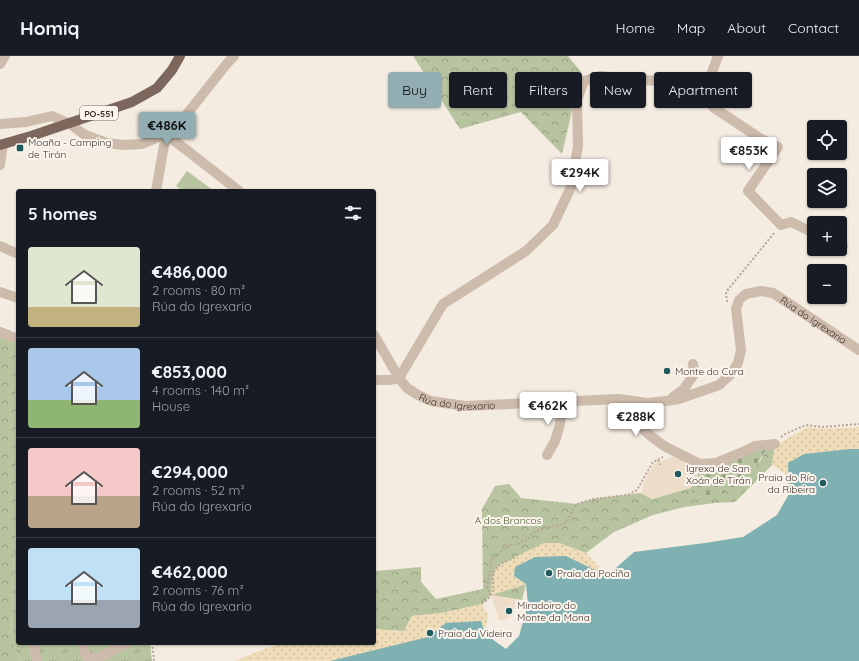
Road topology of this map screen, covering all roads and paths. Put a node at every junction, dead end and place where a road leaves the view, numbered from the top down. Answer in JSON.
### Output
{"nodes":[{"id":1,"x":5,"y":56,"type":"edge"},
{"id":2,"x":180,"y":56,"type":"edge"},
{"id":3,"x":234,"y":56,"type":"edge"},
{"id":4,"x":718,"y":56,"type":"edge"},
{"id":5,"x":0,"y":64,"type":"edge"},
{"id":6,"x":712,"y":72,"type":"edge"},
{"id":7,"x":654,"y":81,"type":"edge"},
{"id":8,"x":716,"y":108,"type":"edge"},
{"id":9,"x":0,"y":124,"type":"edge"},
{"id":10,"x":70,"y":124,"type":"junction"},
{"id":11,"x":166,"y":134,"type":"junction"},
{"id":12,"x":2,"y":145,"type":"edge"},
{"id":13,"x":0,"y":165,"type":"edge"},
{"id":14,"x":156,"y":189,"type":"edge"},
{"id":15,"x":236,"y":189,"type":"edge"},
{"id":16,"x":781,"y":225,"type":"junction"},
{"id":17,"x":807,"y":230,"type":"edge"},
{"id":18,"x":0,"y":246,"type":"edge"},
{"id":19,"x":16,"y":253,"type":"edge"},
{"id":20,"x":0,"y":292,"type":"edge"},
{"id":21,"x":16,"y":297,"type":"edge"},
{"id":22,"x":737,"y":305,"type":"junction"},
{"id":23,"x":0,"y":332,"type":"edge"},
{"id":24,"x":16,"y":338,"type":"edge"},
{"id":25,"x":376,"y":338,"type":"edge"},
{"id":26,"x":859,"y":350,"type":"edge"},
{"id":27,"x":693,"y":364,"type":"dead end"},
{"id":28,"x":399,"y":378,"type":"junction"},
{"id":29,"x":376,"y":380,"type":"edge"},
{"id":30,"x":613,"y":400,"type":"junction"},
{"id":31,"x":666,"y":401,"type":"junction"},
{"id":32,"x":564,"y":402,"type":"junction"},
{"id":33,"x":859,"y":424,"type":"edge"},
{"id":34,"x":775,"y":444,"type":"joint"},
{"id":35,"x":676,"y":452,"type":"junction"},
{"id":36,"x":547,"y":456,"type":"dead end"},
{"id":37,"x":658,"y":460,"type":"junction"},
{"id":38,"x":660,"y":465,"type":"dead end"},
{"id":39,"x":516,"y":557,"type":"dead end"},
{"id":40,"x":491,"y":595,"type":"junction"},
{"id":41,"x":482,"y":604,"type":"dead end"},
{"id":42,"x":33,"y":645,"type":"edge"},
{"id":43,"x":82,"y":645,"type":"edge"},
{"id":44,"x":123,"y":645,"type":"edge"},
{"id":45,"x":152,"y":645,"type":"edge"},
{"id":46,"x":37,"y":661,"type":"edge"},
{"id":47,"x":154,"y":661,"type":"edge"}],
"edges":[{"from":1,"to":5,"type":"street"},
{"from":2,"to":10,"type":"main road","number":"PO-551"},
{"from":3,"to":11,"type":"street"},
{"from":4,"to":6,"type":"street"},
{"from":7,"to":28,"type":"street"},
{"from":8,"to":16,"type":"street"},
{"from":9,"to":10,"type":"street"},
{"from":10,"to":11,"type":"street"},
{"from":10,"to":12,"type":"main road","number":"PO-551"},
{"from":11,"to":14,"type":"street"},
{"from":11,"to":15,"type":"street"},
{"from":12,"to":13,"type":"street"},
{"from":16,"to":17,"type":"street"},
{"from":16,"to":22,"type":"path"},
{"from":18,"to":19,"type":"street"},
{"from":20,"to":21,"type":"street"},
{"from":22,"to":26,"type":"street","name":"Rúa do Igrexario"},
{"from":22,"to":31,"type":"street","name":"Rúa do Igrexario"},
{"from":23,"to":24,"type":"street"},
{"from":25,"to":28,"type":"street","name":"Rúa do Igrexario"},
{"from":27,"to":31,"type":"street"},
{"from":28,"to":29,"type":"street"},
{"from":28,"to":32,"type":"street","name":"Rúa do Igrexario"},
{"from":30,"to":31,"type":"street","name":"Rúa do Igrexario"},
{"from":30,"to":32,"type":"street","name":"Rúa do Igrexario"},
{"from":30,"to":35,"type":"street"},
{"from":32,"to":36,"type":"street"},
{"from":33,"to":34,"type":"path"},
{"from":34,"to":35,"type":"street"},
{"from":35,"to":37,"type":"path"},
{"from":37,"to":38,"type":"path"},
{"from":37,"to":40,"type":"path"},
{"from":39,"to":40,"type":"path"},
{"from":40,"to":41,"type":"path"},
{"from":42,"to":46,"type":"street"},
{"from":43,"to":44,"type":"street"},
{"from":45,"to":47,"type":"path"}]}
